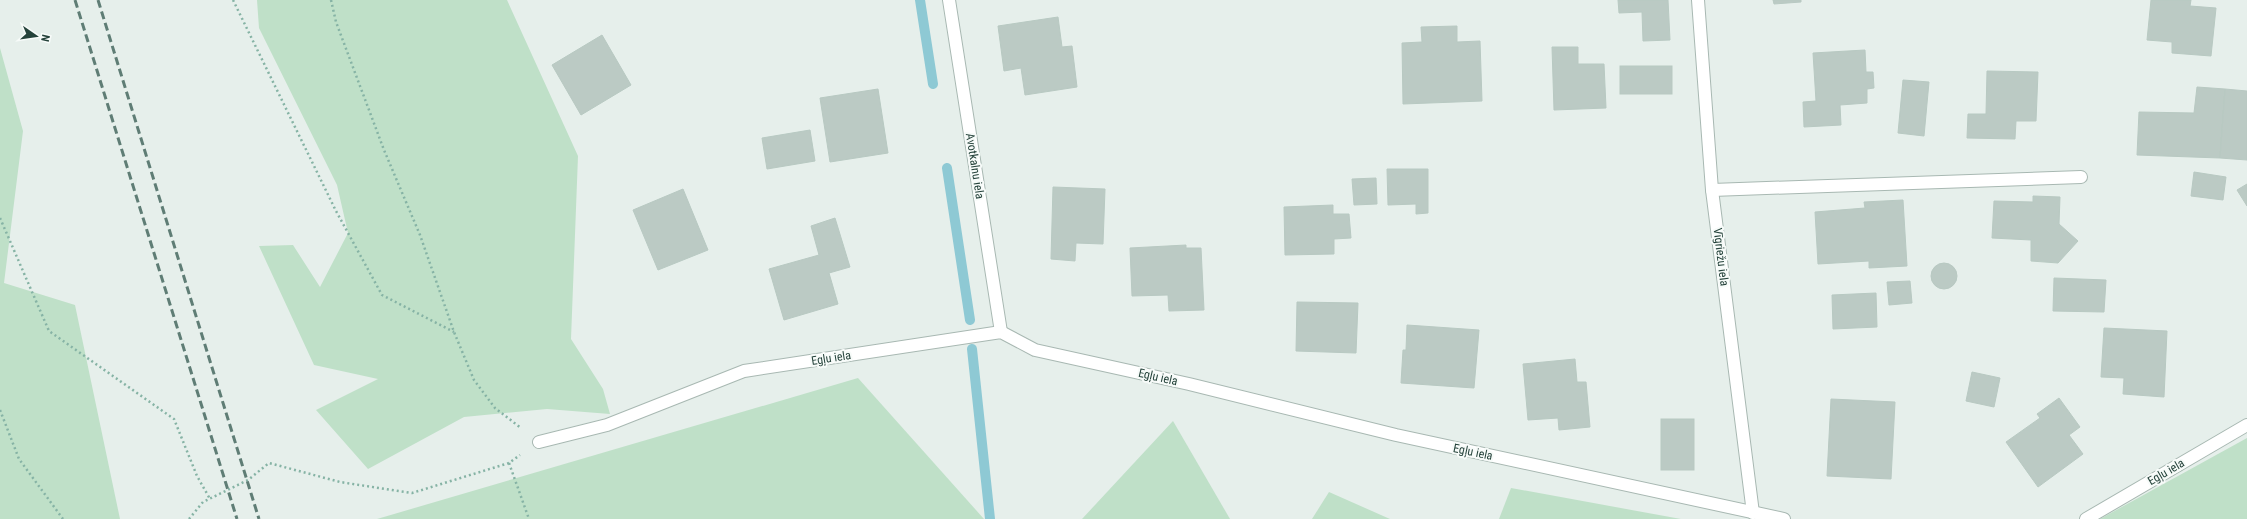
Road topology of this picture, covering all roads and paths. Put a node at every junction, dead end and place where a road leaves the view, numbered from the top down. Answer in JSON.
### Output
{"nodes":[{"id":1,"x":233,"y":0,"type":"edge"},
{"id":2,"x":331,"y":0,"type":"edge"},
{"id":3,"x":949,"y":0,"type":"edge"},
{"id":4,"x":1698,"y":0,"type":"edge"},
{"id":5,"x":2081,"y":177,"type":"dead end"},
{"id":6,"x":1712,"y":190,"type":"junction"},
{"id":7,"x":0,"y":218,"type":"edge"},
{"id":8,"x":454,"y":332,"type":"junction"},
{"id":9,"x":1001,"y":332,"type":"junction"},
{"id":10,"x":0,"y":410,"type":"edge"},
{"id":11,"x":2247,"y":425,"type":"edge"},
{"id":12,"x":539,"y":442,"type":"junction"},
{"id":13,"x":509,"y":463,"type":"junction"},
{"id":14,"x":210,"y":499,"type":"junction"},
{"id":15,"x":1753,"y":513,"type":"junction"},
{"id":16,"x":63,"y":519,"type":"edge"},
{"id":17,"x":189,"y":519,"type":"edge"},
{"id":18,"x":529,"y":519,"type":"edge"},
{"id":19,"x":1784,"y":519,"type":"edge"},
{"id":20,"x":2086,"y":519,"type":"edge"}],
"edges":[{"from":1,"to":8,"type":"path"},
{"from":2,"to":8,"type":"path"},
{"from":3,"to":9,"type":"street","name":"Avotkalnu iela"},
{"from":4,"to":6,"type":"street","name":"Vīgriežu iela"},
{"from":5,"to":6,"type":"street"},
{"from":6,"to":15,"type":"street","name":"Vīgriežu iela"},
{"from":7,"to":14,"type":"path"},
{"from":8,"to":12,"type":"path"},
{"from":9,"to":12,"type":"street","name":"Egļu iela"},
{"from":9,"to":15,"type":"street","name":"Egļu iela"},
{"from":10,"to":16,"type":"path"},
{"from":11,"to":20,"type":"street","name":"Egļu iela"},
{"from":12,"to":13,"type":"path"},
{"from":13,"to":14,"type":"path"},
{"from":13,"to":18,"type":"path"},
{"from":14,"to":17,"type":"path"},
{"from":15,"to":19,"type":"street","name":"Egļu iela"}]}
